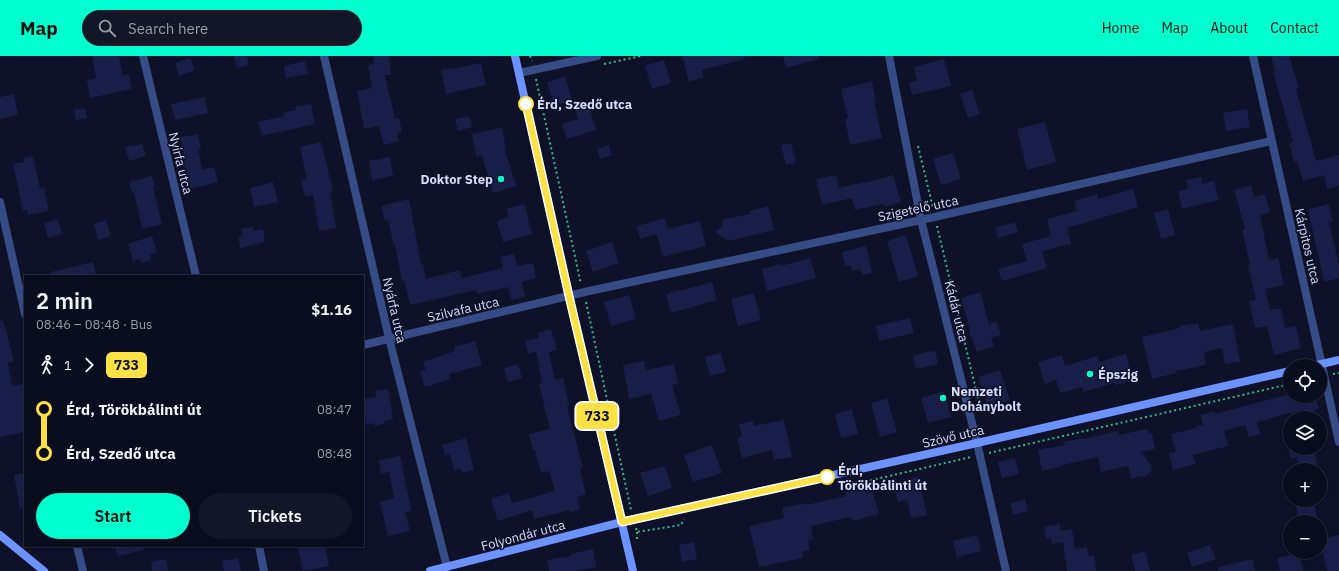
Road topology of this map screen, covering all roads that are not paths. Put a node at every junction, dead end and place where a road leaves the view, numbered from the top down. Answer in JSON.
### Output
{"nodes":[{"id":1,"x":143,"y":56,"type":"edge"},
{"id":2,"x":324,"y":56,"type":"edge"},
{"id":3,"x":515,"y":56,"type":"edge"},
{"id":4,"x":597,"y":56,"type":"edge"},
{"id":5,"x":889,"y":56,"type":"edge"},
{"id":6,"x":1252,"y":56,"type":"edge"},
{"id":7,"x":519,"y":73,"type":"junction"},
{"id":8,"x":1272,"y":141,"type":"junction"},
{"id":9,"x":0,"y":202,"type":"edge"},
{"id":10,"x":921,"y":220,"type":"junction"},
{"id":11,"x":196,"y":275,"type":"edge"},
{"id":12,"x":569,"y":296,"type":"junction"},
{"id":13,"x":24,"y":310,"type":"edge"},
{"id":14,"x":389,"y":338,"type":"junction"},
{"id":15,"x":364,"y":345,"type":"edge"},
{"id":16,"x":1321,"y":359,"type":"edge"},
{"id":17,"x":1339,"y":360,"type":"edge"},
{"id":18,"x":1327,"y":363,"type":"edge"},
{"id":19,"x":1283,"y":373,"type":"edge"},
{"id":20,"x":1327,"y":387,"type":"edge"},
{"id":21,"x":1339,"y":442,"type":"edge"},
{"id":22,"x":977,"y":443,"type":"junction"},
{"id":23,"x":622,"y":522,"type":"junction"},
{"id":24,"x":0,"y":535,"type":"edge"},
{"id":25,"x":77,"y":547,"type":"edge"},
{"id":26,"x":259,"y":547,"type":"edge"},
{"id":27,"x":447,"y":567,"type":"junction"},
{"id":28,"x":44,"y":571,"type":"edge"},
{"id":29,"x":83,"y":571,"type":"edge"},
{"id":30,"x":264,"y":571,"type":"edge"},
{"id":31,"x":430,"y":571,"type":"edge"},
{"id":32,"x":633,"y":571,"type":"edge"},
{"id":33,"x":1006,"y":571,"type":"edge"}],
"edges":[{"from":1,"to":11,"type":"street","name":"Nyírfa utca"},
{"from":2,"to":14,"type":"street","name":"Nyárfa utca"},
{"from":3,"to":7,"type":"street"},
{"from":4,"to":7,"type":"street"},
{"from":5,"to":10,"type":"street","name":"Kádár utca"},
{"from":6,"to":8,"type":"street","name":"Kárpitos utca"},
{"from":7,"to":12,"type":"street"},
{"from":8,"to":10,"type":"street","name":"Szigetelő utca"},
{"from":8,"to":16,"type":"street","name":"Kárpitos utca"},
{"from":9,"to":13,"type":"street"},
{"from":10,"to":12,"type":"street","name":"Szigetelő utca"},
{"from":10,"to":22,"type":"street","name":"Kádár utca"},
{"from":12,"to":14,"type":"street","name":"Szilvafa utca"},
{"from":12,"to":23,"type":"street"},
{"from":14,"to":15,"type":"street","name":"Szilvafa utca"},
{"from":14,"to":27,"type":"street","name":"Nyárfa utca"},
{"from":17,"to":18,"type":"street"},
{"from":19,"to":22,"type":"street","name":"Szövő utca"},
{"from":20,"to":21,"type":"street","name":"Kárpitos utca"},
{"from":22,"to":23,"type":"street","name":"Szövő utca"},
{"from":22,"to":33,"type":"street","name":"Kádár utca"},
{"from":23,"to":27,"type":"street","name":"Folyondár utca"},
{"from":23,"to":32,"type":"street"},
{"from":24,"to":28,"type":"street"},
{"from":25,"to":29,"type":"street"},
{"from":26,"to":30,"type":"street"},
{"from":27,"to":31,"type":"street","name":"Folyondár utca"}]}
